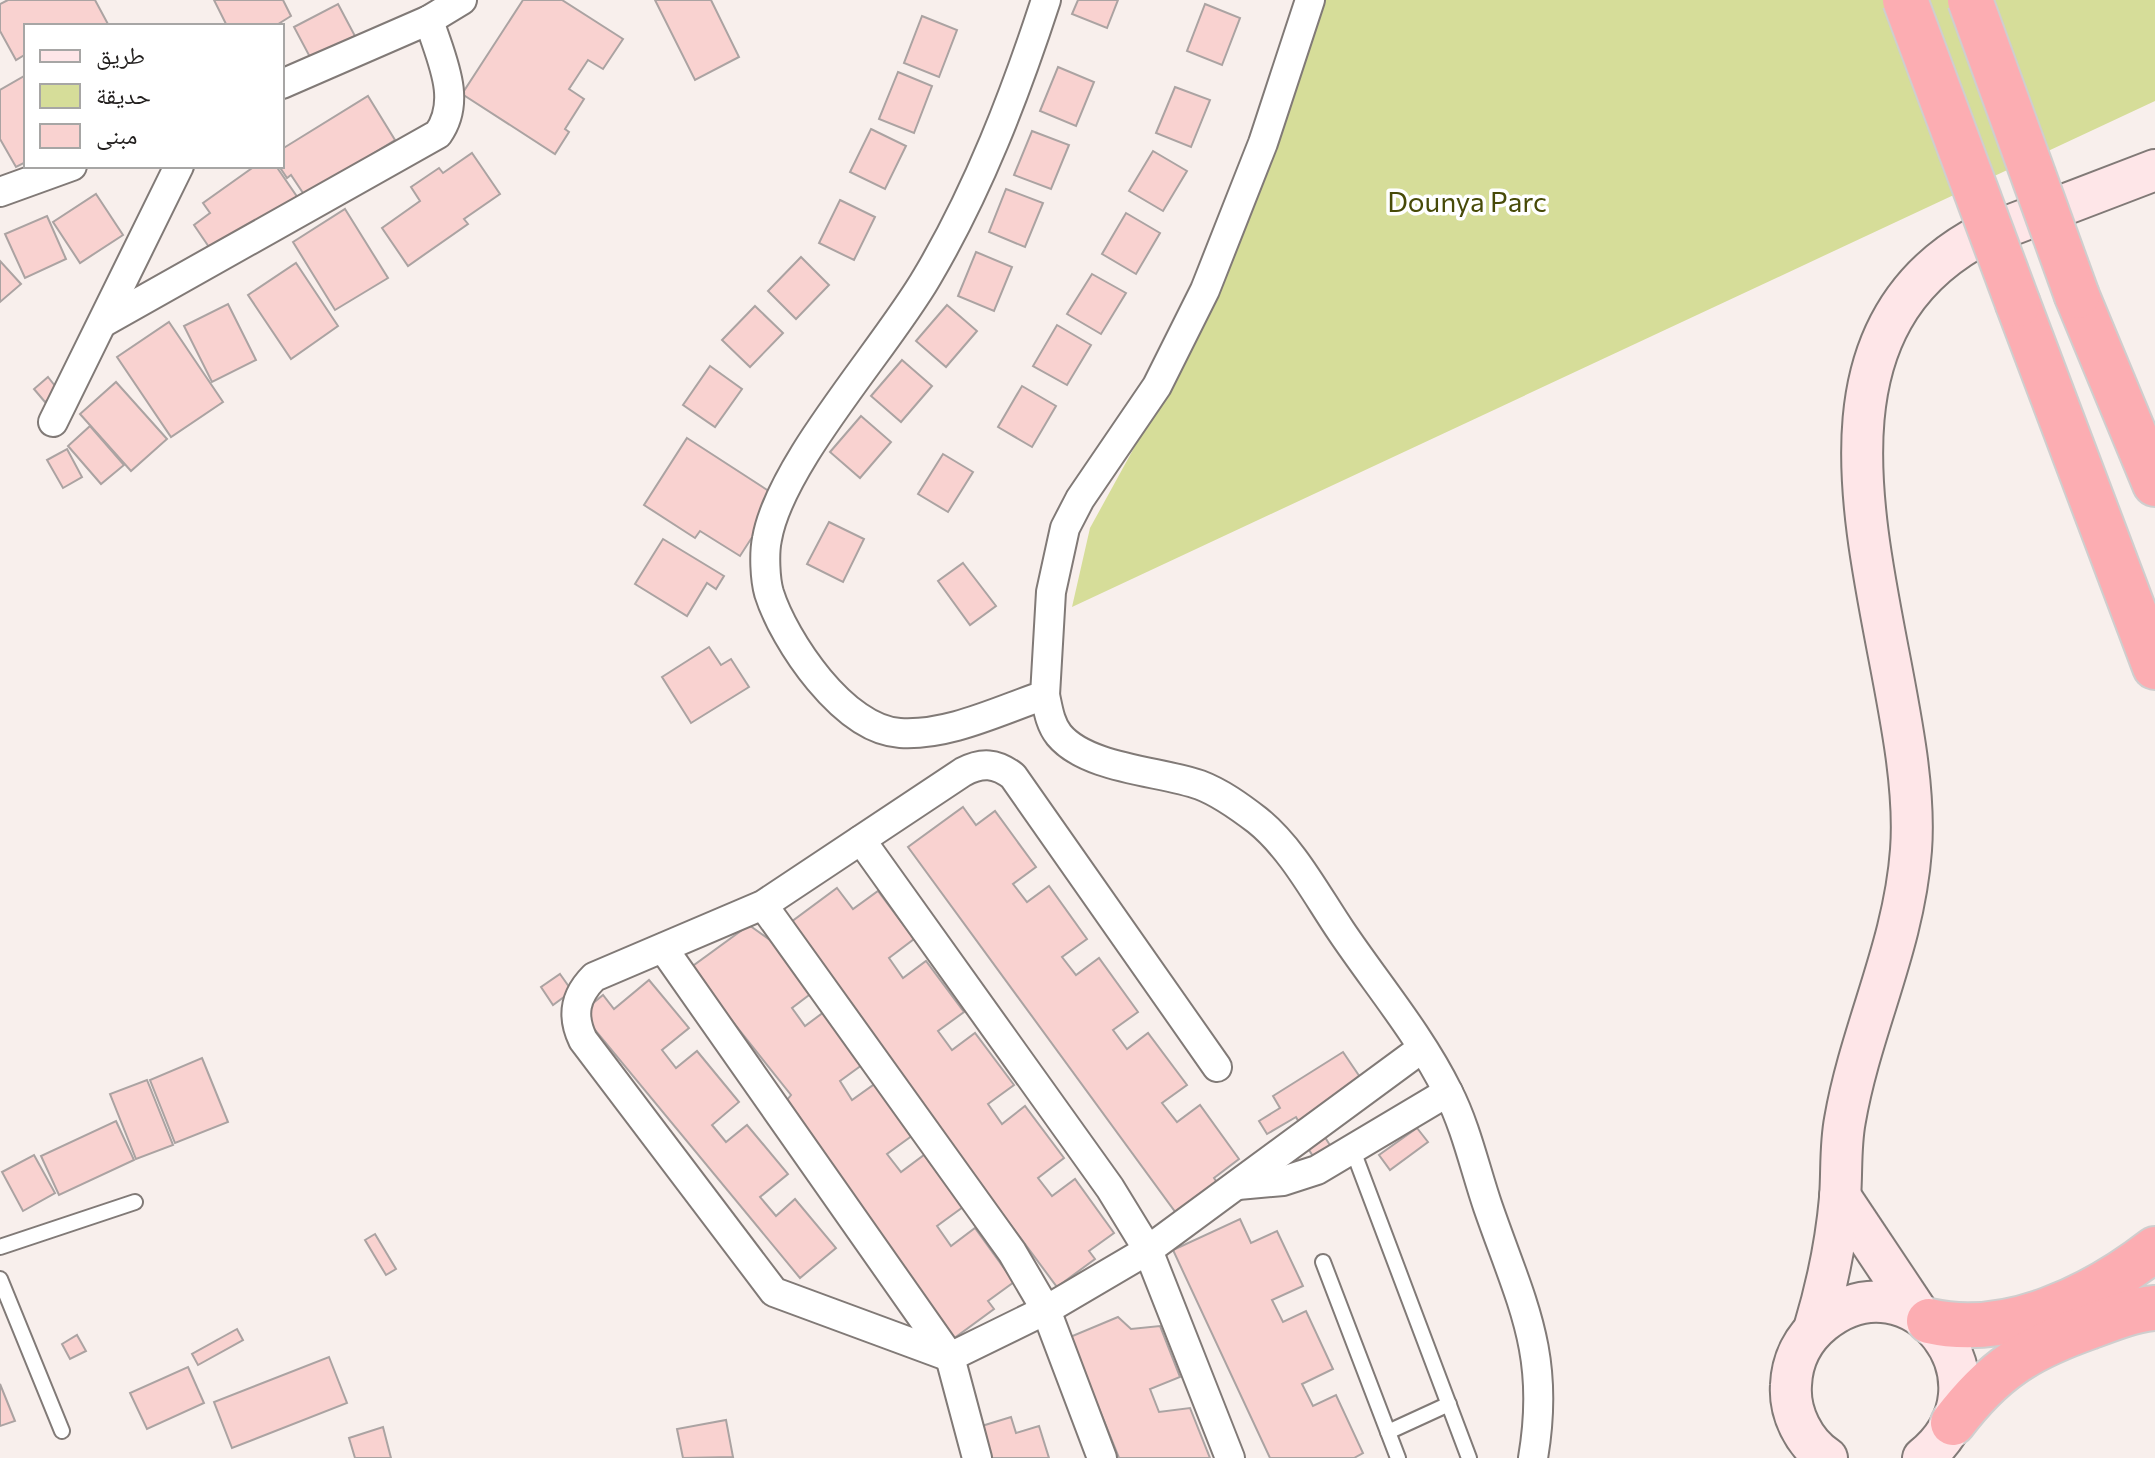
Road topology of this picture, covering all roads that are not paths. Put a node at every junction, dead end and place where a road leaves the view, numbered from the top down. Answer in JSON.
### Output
{"nodes":[{"id":1,"x":462,"y":0,"type":"edge"},
{"id":2,"x":1046,"y":0,"type":"edge"},
{"id":3,"x":1310,"y":0,"type":"edge"},
{"id":4,"x":1905,"y":0,"type":"edge"},
{"id":5,"x":1970,"y":0,"type":"edge"},
{"id":6,"x":429,"y":20,"type":"junction"},
{"id":7,"x":284,"y":83,"type":"edge"},
{"id":8,"x":66,"y":168,"type":"edge"},
{"id":9,"x":178,"y":168,"type":"edge"},
{"id":10,"x":2155,"y":170,"type":"edge"},
{"id":11,"x":0,"y":192,"type":"edge"},
{"id":12,"x":104,"y":322,"type":"junction"},
{"id":13,"x":53,"y":422,"type":"dead end"},
{"id":14,"x":2155,"y":484,"type":"edge"},
{"id":15,"x":2155,"y":667,"type":"edge"},
{"id":16,"x":1045,"y":695,"type":"junction"},
{"id":17,"x":861,"y":840,"type":"junction"},
{"id":18,"x":763,"y":905,"type":"junction"},
{"id":19,"x":663,"y":948,"type":"junction"},
{"id":20,"x":1421,"y":1049,"type":"junction"},
{"id":21,"x":1217,"y":1067,"type":"dead end"},
{"id":22,"x":1448,"y":1092,"type":"junction"},
{"id":23,"x":1352,"y":1148,"type":"junction"},
{"id":24,"x":1238,"y":1186,"type":"junction"},
{"id":25,"x":1840,"y":1196,"type":"junction"},
{"id":26,"x":135,"y":1202,"type":"dead end"},
{"id":27,"x":0,"y":1247,"type":"edge"},
{"id":28,"x":2155,"y":1249,"type":"edge"},
{"id":29,"x":1148,"y":1250,"type":"junction"},
{"id":30,"x":1323,"y":1262,"type":"dead end"},
{"id":31,"x":0,"y":1279,"type":"edge"},
{"id":32,"x":2126,"y":1302,"type":"edge"},
{"id":33,"x":1046,"y":1310,"type":"junction"},
{"id":34,"x":1923,"y":1317,"type":"junction"},
{"id":35,"x":1814,"y":1329,"type":"junction"},
{"id":36,"x":2038,"y":1329,"type":"junction"},
{"id":37,"x":950,"y":1357,"type":"junction"},
{"id":38,"x":1449,"y":1404,"type":"junction"},
{"id":39,"x":1953,"y":1423,"type":"junction"},
{"id":40,"x":62,"y":1431,"type":"dead end"},
{"id":41,"x":1388,"y":1432,"type":"junction"},
{"id":42,"x":1824,"y":1457,"type":"edge"},
{"id":43,"x":977,"y":1458,"type":"edge"},
{"id":44,"x":1102,"y":1458,"type":"edge"},
{"id":45,"x":1230,"y":1458,"type":"edge"},
{"id":46,"x":1398,"y":1458,"type":"edge"},
{"id":47,"x":1469,"y":1458,"type":"edge"},
{"id":48,"x":1533,"y":1458,"type":"edge"},
{"id":49,"x":1923,"y":1458,"type":"edge"}],
"edges":[{"from":1,"to":6,"type":"street"},
{"from":2,"to":16,"type":"street"},
{"from":3,"to":16,"type":"street"},
{"from":4,"to":15,"type":"highway","bridge":true},
{"from":5,"to":14,"type":"highway","bridge":true},
{"from":6,"to":7,"type":"street"},
{"from":6,"to":12,"type":"street"},
{"from":8,"to":11,"type":"street"},
{"from":9,"to":12,"type":"street"},
{"from":10,"to":25,"type":"street"},
{"from":12,"to":13,"type":"street"},
{"from":16,"to":20,"type":"street"},
{"from":17,"to":18,"type":"street"},
{"from":17,"to":21,"type":"street"},
{"from":17,"to":29,"type":"street"},
{"from":18,"to":19,"type":"street"},
{"from":18,"to":33,"type":"street"},
{"from":19,"to":37,"type":"street"},
{"from":19,"to":37,"type":"street"},
{"from":20,"to":22,"type":"street"},
{"from":20,"to":24,"type":"street"},
{"from":22,"to":23,"type":"street"},
{"from":22,"to":48,"type":"street"},
{"from":23,"to":24,"type":"street"},
{"from":23,"to":38,"type":"lane"},
{"from":24,"to":29,"type":"street"},
{"from":25,"to":34,"type":"street"},
{"from":25,"to":35,"type":"street"},
{"from":26,"to":27,"type":"lane"},
{"from":28,"to":32,"type":"highway"},
{"from":29,"to":33,"type":"street"},
{"from":29,"to":45,"type":"street"},
{"from":30,"to":41,"type":"lane"},
{"from":31,"to":40,"type":"lane"},
{"from":32,"to":36,"type":"highway"},
{"from":33,"to":37,"type":"street"},
{"from":33,"to":44,"type":"street"},
{"from":34,"to":35,"type":"street"},
{"from":34,"to":36,"type":"highway"},
{"from":34,"to":39,"type":"street"},
{"from":35,"to":42,"type":"street"},
{"from":36,"to":39,"type":"highway"},
{"from":37,"to":43,"type":"street"},
{"from":38,"to":41,"type":"lane"},
{"from":38,"to":47,"type":"lane"},
{"from":39,"to":49,"type":"street"},
{"from":41,"to":46,"type":"lane"}]}
